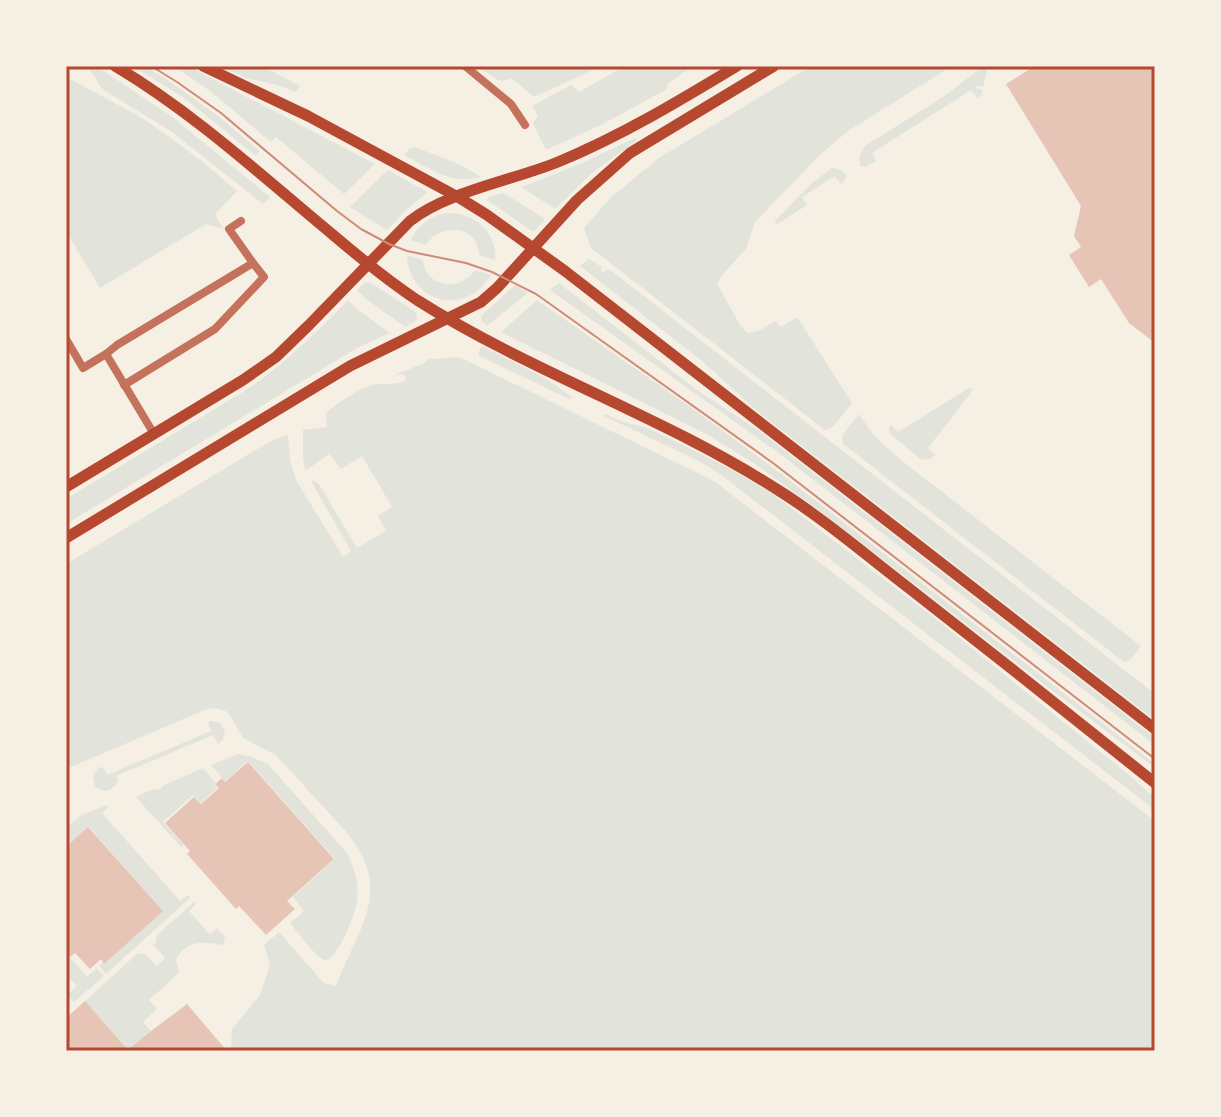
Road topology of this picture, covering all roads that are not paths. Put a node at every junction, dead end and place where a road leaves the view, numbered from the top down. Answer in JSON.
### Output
{"nodes":[{"id":1,"x":115,"y":66,"type":"edge"},
{"id":2,"x":203,"y":66,"type":"edge"},
{"id":3,"x":465,"y":66,"type":"edge"},
{"id":4,"x":737,"y":66,"type":"edge"},
{"id":5,"x":774,"y":66,"type":"edge"},
{"id":6,"x":525,"y":125,"type":"dead end"},
{"id":7,"x":458,"y":197,"type":"junction"},
{"id":8,"x":241,"y":221,"type":"dead end"},
{"id":9,"x":533,"y":248,"type":"junction"},
{"id":10,"x":253,"y":263,"type":"junction"},
{"id":11,"x":369,"y":264,"type":"junction"},
{"id":12,"x":450,"y":318,"type":"junction"},
{"id":13,"x":66,"y":339,"type":"edge"},
{"id":14,"x":106,"y":354,"type":"junction"},
{"id":15,"x":124,"y":385,"type":"junction"},
{"id":16,"x":154,"y":434,"type":"junction"},
{"id":17,"x":66,"y":487,"type":"edge"},
{"id":18,"x":66,"y":538,"type":"edge"},
{"id":19,"x":1155,"y":729,"type":"edge"},
{"id":20,"x":1155,"y":783,"type":"edge"}],
"edges":[{"from":1,"to":11,"type":"main road"},
{"from":2,"to":7,"type":"main road"},
{"from":3,"to":6,"type":"street"},
{"from":4,"to":7,"type":"main road"},
{"from":5,"to":9,"type":"main road"},
{"from":7,"to":9,"type":"main road"},
{"from":7,"to":11,"type":"main road"},
{"from":8,"to":10,"type":"street"},
{"from":9,"to":12,"type":"main road"},
{"from":9,"to":19,"type":"main road"},
{"from":10,"to":14,"type":"street"},
{"from":10,"to":15,"type":"street"},
{"from":11,"to":12,"type":"main road"},
{"from":11,"to":16,"type":"main road"},
{"from":12,"to":18,"type":"main road"},
{"from":12,"to":20,"type":"main road"},
{"from":13,"to":14,"type":"street"},
{"from":14,"to":15,"type":"street"},
{"from":15,"to":16,"type":"street"},
{"from":16,"to":17,"type":"main road"}]}
